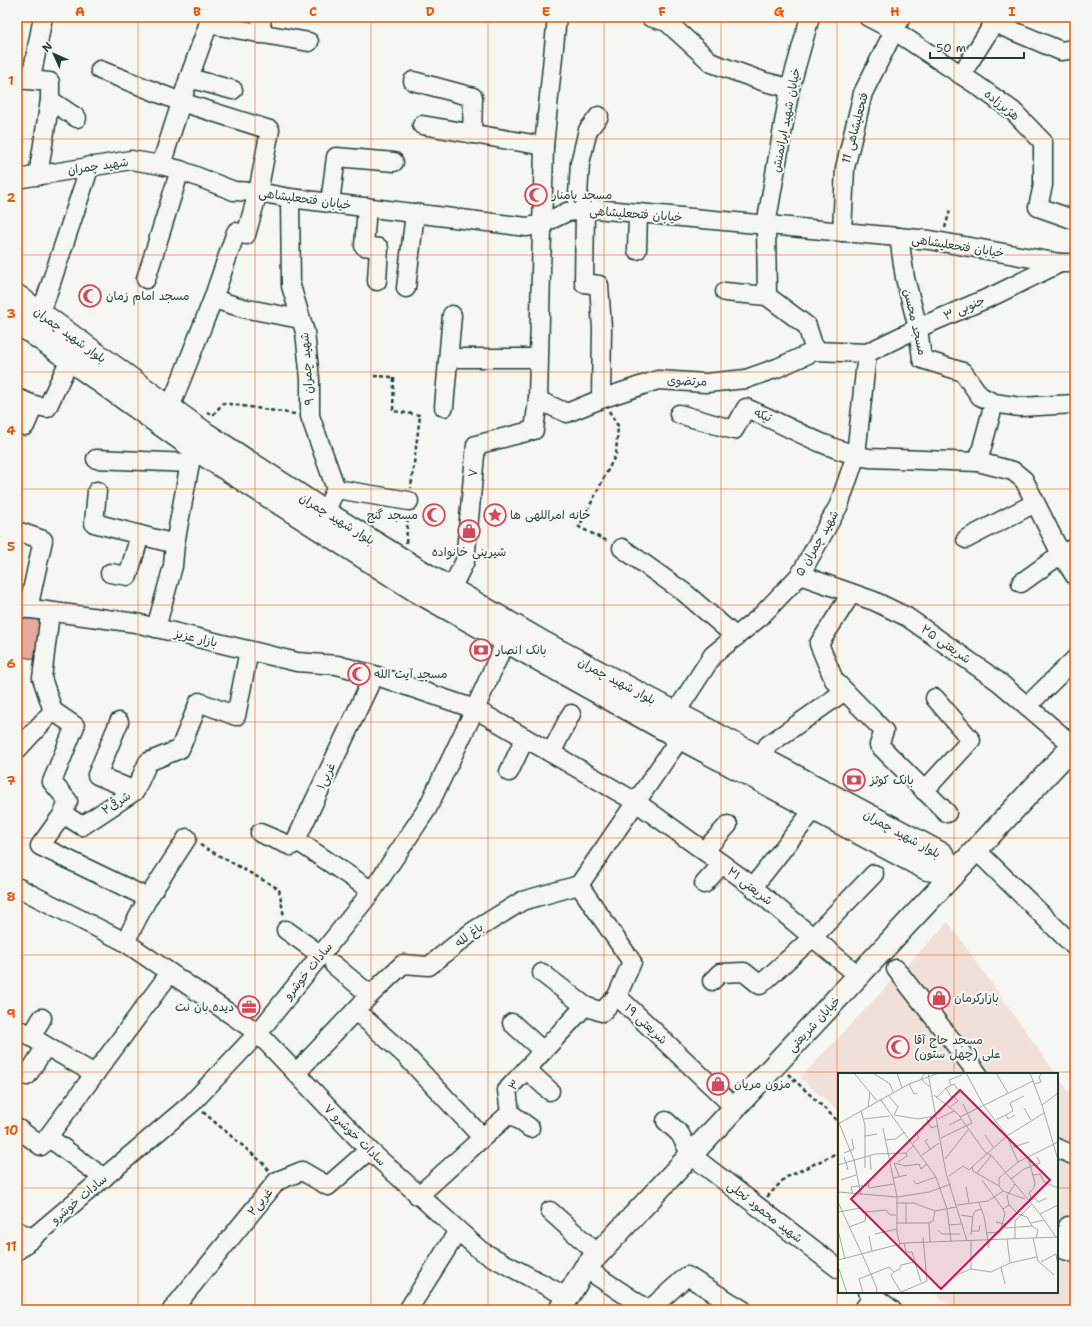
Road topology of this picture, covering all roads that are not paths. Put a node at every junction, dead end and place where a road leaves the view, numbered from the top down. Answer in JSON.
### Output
{"nodes":[{"id":1,"x":43,"y":17,"type":"edge"},
{"id":2,"x":558,"y":17,"type":"edge"},
{"id":3,"x":650,"y":17,"type":"edge"},
{"id":4,"x":810,"y":17,"type":"edge"},
{"id":5,"x":868,"y":17,"type":"edge"},
{"id":6,"x":668,"y":19,"type":"edge"},
{"id":7,"x":210,"y":20,"type":"edge"},
{"id":8,"x":898,"y":24,"type":"edge"},
{"id":9,"x":261,"y":25,"type":"edge"},
{"id":10,"x":309,"y":42,"type":"dead end"},
{"id":11,"x":1075,"y":49,"type":"edge"},
{"id":12,"x":100,"y":70,"type":"dead end"},
{"id":13,"x":961,"y":75,"type":"junction"},
{"id":14,"x":189,"y":78,"type":"junction"},
{"id":15,"x":24,"y":79,"type":"edge"},
{"id":16,"x":413,"y":81,"type":"dead end"},
{"id":17,"x":790,"y":88,"type":"junction"},
{"id":18,"x":233,"y":90,"type":"dead end"},
{"id":19,"x":50,"y":100,"type":"junction"},
{"id":20,"x":181,"y":102,"type":"junction"},
{"id":21,"x":599,"y":116,"type":"dead end"},
{"id":22,"x":77,"y":118,"type":"dead end"},
{"id":23,"x":422,"y":125,"type":"dead end"},
{"id":24,"x":472,"y":134,"type":"junction"},
{"id":25,"x":544,"y":146,"type":"junction"},
{"id":26,"x":394,"y":162,"type":"dead end"},
{"id":27,"x":161,"y":165,"type":"junction"},
{"id":28,"x":90,"y":166,"type":"junction"},
{"id":29,"x":180,"y":170,"type":"junction"},
{"id":30,"x":38,"y":176,"type":"junction"},
{"id":31,"x":17,"y":180,"type":"edge"},
{"id":32,"x":258,"y":192,"type":"junction"},
{"id":33,"x":290,"y":198,"type":"junction"},
{"id":34,"x":330,"y":203,"type":"junction"},
{"id":35,"x":367,"y":207,"type":"junction"},
{"id":36,"x":581,"y":210,"type":"junction"},
{"id":37,"x":415,"y":213,"type":"junction"},
{"id":38,"x":638,"y":213,"type":"junction"},
{"id":39,"x":1075,"y":220,"type":"edge"},
{"id":40,"x":542,"y":224,"type":"junction"},
{"id":41,"x":766,"y":225,"type":"junction"},
{"id":42,"x":842,"y":232,"type":"junction"},
{"id":43,"x":899,"y":237,"type":"junction"},
{"id":44,"x":637,"y":250,"type":"dead end"},
{"id":45,"x":1068,"y":263,"type":"edge"},
{"id":46,"x":146,"y":279,"type":"dead end"},
{"id":47,"x":377,"y":281,"type":"dead end"},
{"id":48,"x":406,"y":288,"type":"dead end"},
{"id":49,"x":725,"y":292,"type":"dead end"},
{"id":50,"x":17,"y":296,"type":"edge"},
{"id":51,"x":767,"y":296,"type":"junction"},
{"id":52,"x":213,"y":298,"type":"junction"},
{"id":53,"x":41,"y":313,"type":"junction"},
{"id":54,"x":452,"y":315,"type":"dead end"},
{"id":55,"x":300,"y":319,"type":"junction"},
{"id":56,"x":17,"y":322,"type":"edge"},
{"id":57,"x":918,"y":328,"type":"junction"},
{"id":58,"x":815,"y":351,"type":"junction"},
{"id":59,"x":867,"y":353,"type":"junction"},
{"id":60,"x":449,"y":358,"type":"junction"},
{"id":61,"x":538,"y":358,"type":"junction"},
{"id":62,"x":70,"y":359,"type":"junction"},
{"id":63,"x":17,"y":398,"type":"edge"},
{"id":64,"x":601,"y":399,"type":"junction"},
{"id":65,"x":538,"y":400,"type":"junction"},
{"id":66,"x":994,"y":403,"type":"junction"},
{"id":67,"x":1075,"y":404,"type":"edge"},
{"id":68,"x":41,"y":407,"type":"junction"},
{"id":69,"x":444,"y":407,"type":"dead end"},
{"id":70,"x":170,"y":408,"type":"junction"},
{"id":71,"x":679,"y":414,"type":"dead end"},
{"id":72,"x":26,"y":426,"type":"dead end"},
{"id":73,"x":197,"y":449,"type":"junction"},
{"id":74,"x":856,"y":455,"type":"junction"},
{"id":75,"x":96,"y":459,"type":"dead end"},
{"id":76,"x":978,"y":462,"type":"junction"},
{"id":77,"x":336,"y":489,"type":"junction"},
{"id":78,"x":97,"y":491,"type":"dead end"},
{"id":79,"x":409,"y":501,"type":"road end"},
{"id":80,"x":1035,"y":503,"type":"junction"},
{"id":81,"x":325,"y":512,"type":"junction"},
{"id":82,"x":17,"y":532,"type":"edge"},
{"id":83,"x":140,"y":535,"type":"junction"},
{"id":84,"x":966,"y":539,"type":"dead end"},
{"id":85,"x":174,"y":544,"type":"junction"},
{"id":86,"x":622,"y":548,"type":"road end"},
{"id":87,"x":1068,"y":551,"type":"edge"},
{"id":88,"x":110,"y":573,"type":"dead end"},
{"id":89,"x":800,"y":575,"type":"junction"},
{"id":90,"x":1075,"y":576,"type":"edge"},
{"id":91,"x":1021,"y":583,"type":"dead end"},
{"id":92,"x":451,"y":589,"type":"junction"},
{"id":93,"x":851,"y":594,"type":"junction"},
{"id":94,"x":23,"y":608,"type":"edge"},
{"id":95,"x":50,"y":612,"type":"junction"},
{"id":96,"x":156,"y":628,"type":"junction"},
{"id":97,"x":509,"y":633,"type":"junction"},
{"id":98,"x":736,"y":637,"type":"junction"},
{"id":99,"x":249,"y":650,"type":"junction"},
{"id":100,"x":1075,"y":659,"type":"edge"},
{"id":101,"x":374,"y":675,"type":"junction"},
{"id":102,"x":839,"y":685,"type":"junction"},
{"id":103,"x":936,"y":698,"type":"dead end"},
{"id":104,"x":1027,"y":706,"type":"junction"},
{"id":105,"x":476,"y":709,"type":"junction"},
{"id":106,"x":53,"y":711,"type":"junction"},
{"id":107,"x":676,"y":712,"type":"junction"},
{"id":108,"x":571,"y":714,"type":"dead end"},
{"id":109,"x":119,"y":722,"type":"dead end"},
{"id":110,"x":525,"y":738,"type":"junction"},
{"id":111,"x":680,"y":738,"type":"junction"},
{"id":112,"x":1074,"y":745,"type":"edge"},
{"id":113,"x":17,"y":750,"type":"edge"},
{"id":114,"x":551,"y":753,"type":"junction"},
{"id":115,"x":761,"y":757,"type":"junction"},
{"id":116,"x":509,"y":772,"type":"dead end"},
{"id":117,"x":135,"y":791,"type":"junction"},
{"id":118,"x":924,"y":791,"type":"junction"},
{"id":119,"x":811,"y":799,"type":"junction"},
{"id":120,"x":636,"y":802,"type":"junction"},
{"id":121,"x":63,"y":814,"type":"junction"},
{"id":122,"x":947,"y":814,"type":"dead end"},
{"id":123,"x":728,"y":825,"type":"dead end"},
{"id":124,"x":260,"y":833,"type":"dead end"},
{"id":125,"x":187,"y":838,"type":"road end"},
{"id":126,"x":296,"y":840,"type":"junction"},
{"id":127,"x":976,"y":850,"type":"junction"},
{"id":128,"x":704,"y":852,"type":"junction"},
{"id":129,"x":722,"y":864,"type":"junction"},
{"id":130,"x":955,"y":872,"type":"junction"},
{"id":131,"x":874,"y":874,"type":"dead end"},
{"id":132,"x":704,"y":884,"type":"dead end"},
{"id":133,"x":579,"y":885,"type":"junction"},
{"id":134,"x":17,"y":887,"type":"edge"},
{"id":135,"x":753,"y":887,"type":"junction"},
{"id":136,"x":372,"y":891,"type":"junction"},
{"id":137,"x":148,"y":898,"type":"junction"},
{"id":138,"x":286,"y":930,"type":"road end"},
{"id":139,"x":813,"y":937,"type":"junction"},
{"id":140,"x":125,"y":942,"type":"junction"},
{"id":141,"x":1075,"y":947,"type":"edge"},
{"id":142,"x":327,"y":960,"type":"junction"},
{"id":143,"x":896,"y":969,"type":"dead end"},
{"id":144,"x":170,"y":973,"type":"junction"},
{"id":145,"x":542,"y":973,"type":"dead end"},
{"id":146,"x":858,"y":976,"type":"junction"},
{"id":147,"x":712,"y":981,"type":"dead end"},
{"id":148,"x":370,"y":996,"type":"junction"},
{"id":149,"x":616,"y":996,"type":"junction"},
{"id":150,"x":585,"y":1006,"type":"junction"},
{"id":151,"x":356,"y":1011,"type":"junction"},
{"id":152,"x":42,"y":1018,"type":"dead end"},
{"id":153,"x":512,"y":1023,"type":"dead end"},
{"id":154,"x":258,"y":1033,"type":"junction"},
{"id":155,"x":33,"y":1038,"type":"junction"},
{"id":156,"x":543,"y":1051,"type":"junction"},
{"id":157,"x":526,"y":1069,"type":"junction"},
{"id":158,"x":296,"y":1073,"type":"junction"},
{"id":159,"x":977,"y":1073,"type":"edge"},
{"id":160,"x":95,"y":1074,"type":"junction"},
{"id":161,"x":27,"y":1076,"type":"dead end"},
{"id":162,"x":550,"y":1091,"type":"dead end"},
{"id":163,"x":736,"y":1108,"type":"junction"},
{"id":164,"x":510,"y":1113,"type":"junction"},
{"id":165,"x":666,"y":1121,"type":"dead end"},
{"id":166,"x":530,"y":1128,"type":"dead end"},
{"id":167,"x":17,"y":1129,"type":"edge"},
{"id":168,"x":48,"y":1137,"type":"junction"},
{"id":169,"x":482,"y":1137,"type":"junction"},
{"id":170,"x":1058,"y":1148,"type":"edge"},
{"id":171,"x":369,"y":1150,"type":"junction"},
{"id":172,"x":691,"y":1155,"type":"junction"},
{"id":173,"x":1075,"y":1156,"type":"edge"},
{"id":174,"x":104,"y":1178,"type":"junction"},
{"id":175,"x":418,"y":1196,"type":"junction"},
{"id":176,"x":550,"y":1211,"type":"dead end"},
{"id":177,"x":458,"y":1231,"type":"junction"},
{"id":178,"x":24,"y":1235,"type":"edge"},
{"id":179,"x":17,"y":1251,"type":"edge"},
{"id":180,"x":591,"y":1261,"type":"junction"},
{"id":181,"x":838,"y":1268,"type":"edge"},
{"id":182,"x":868,"y":1300,"type":"edge"},
{"id":183,"x":564,"y":1304,"type":"edge"},
{"id":184,"x":172,"y":1310,"type":"edge"},
{"id":185,"x":408,"y":1310,"type":"edge"},
{"id":186,"x":649,"y":1310,"type":"edge"},
{"id":187,"x":743,"y":1310,"type":"edge"},
{"id":188,"x":892,"y":1310,"type":"edge"}],
"edges":[{"from":1,"to":15,"type":"street"},
{"from":2,"to":25,"type":"street"},
{"from":3,"to":6,"type":"street"},
{"from":4,"to":17,"type":"street","name":"خیابان شهید ایرانمنش"},
{"from":5,"to":8,"type":"street","name":"هژبرزاده"},
{"from":6,"to":17,"type":"street"},
{"from":7,"to":9,"type":"street"},
{"from":7,"to":14,"type":"street"},
{"from":8,"to":13,"type":"street","name":"هژبرزاده"},
{"from":8,"to":42,"type":"street","name":"فتحعلیشاهی 11"},
{"from":9,"to":10,"type":"street"},
{"from":11,"to":13,"type":"street"},
{"from":12,"to":20,"type":"street"},
{"from":13,"to":39,"type":"street","name":"هژبرزاده"},
{"from":14,"to":18,"type":"street"},
{"from":14,"to":20,"type":"street"},
{"from":15,"to":19,"type":"street"},
{"from":16,"to":24,"type":"street"},
{"from":17,"to":41,"type":"street","name":"خیابان شهید ایرانمنش"},
{"from":19,"to":22,"type":"street"},
{"from":19,"to":30,"type":"street"},
{"from":20,"to":27,"type":"street"},
{"from":20,"to":32,"type":"street"},
{"from":21,"to":36,"type":"street"},
{"from":23,"to":24,"type":"street"},
{"from":24,"to":25,"type":"street"},
{"from":25,"to":40,"type":"street"},
{"from":26,"to":34,"type":"street"},
{"from":27,"to":28,"type":"street","name":"شهید چمران"},
{"from":27,"to":29,"type":"street","name":"شهید چمران"},
{"from":28,"to":30,"type":"street","name":"شهید چمران"},
{"from":28,"to":53,"type":"street"},
{"from":29,"to":32,"type":"street","name":"خیابان فتحعلیشاهی"},
{"from":29,"to":46,"type":"street"},
{"from":30,"to":31,"type":"street","name":"شهید چمران"},
{"from":32,"to":33,"type":"street","name":"خیابان فتحعلیشاهی"},
{"from":32,"to":52,"type":"street"},
{"from":33,"to":34,"type":"street","name":"خیابان فتحعلیشاهی"},
{"from":33,"to":55,"type":"street","name":"شهید چمران ۹"},
{"from":34,"to":35,"type":"street","name":"خیابان فتحعلیشاهی"},
{"from":35,"to":37,"type":"street","name":"خیابان فتحعلیشاهی"},
{"from":35,"to":47,"type":"street"},
{"from":36,"to":38,"type":"street","name":"خیابان فتحعلیشاهی"},
{"from":36,"to":40,"type":"street","name":"خیابان فتحعلیشاهی"},
{"from":36,"to":64,"type":"street"},
{"from":37,"to":40,"type":"street","name":"خیابان فتحعلیشاهی"},
{"from":37,"to":48,"type":"street"},
{"from":38,"to":41,"type":"street","name":"خیابان فتحعلیشاهی"},
{"from":38,"to":44,"type":"street"},
{"from":40,"to":61,"type":"street"},
{"from":41,"to":42,"type":"street","name":"خیابان فتحعلیشاهی"},
{"from":41,"to":51,"type":"street","name":"خیابان شهید ایرانمنش"},
{"from":42,"to":43,"type":"street","name":"خیابان فتحعلیشاهی"},
{"from":43,"to":45,"type":"street","name":"خیابان فتحعلیشاهی"},
{"from":43,"to":57,"type":"street","name":"مسجد محسن"},
{"from":45,"to":57,"type":"street","name":"۳ جنوبی"},
{"from":49,"to":51,"type":"street"},
{"from":50,"to":53,"type":"main road","name":"بلوار شهید چمران"},
{"from":51,"to":58,"type":"street"},
{"from":52,"to":55,"type":"street"},
{"from":52,"to":70,"type":"street"},
{"from":53,"to":70,"type":"main road","name":"بلوار شهید چمران"},
{"from":54,"to":60,"type":"street"},
{"from":55,"to":77,"type":"street","name":"شهید چمران ۹"},
{"from":56,"to":62,"type":"main road","name":"بلوار شهید چمران"},
{"from":57,"to":59,"type":"street","name":"۳ جنوبی"},
{"from":57,"to":66,"type":"street","name":"مسجد محسن"},
{"from":58,"to":59,"type":"street"},
{"from":58,"to":64,"type":"street","name":"مرتضوی"},
{"from":59,"to":74,"type":"street","name":"شهید چمران ۵"},
{"from":60,"to":61,"type":"street"},
{"from":60,"to":69,"type":"street"},
{"from":61,"to":65,"type":"street"},
{"from":62,"to":68,"type":"street"},
{"from":62,"to":73,"type":"main road","name":"بلوار شهید چمران"},
{"from":63,"to":68,"type":"street"},
{"from":64,"to":65,"type":"street","name":"مرتضوی"},
{"from":65,"to":92,"type":"street","name":"۷"},
{"from":66,"to":67,"type":"street","name":"مسجد محسن"},
{"from":66,"to":76,"type":"street"},
{"from":68,"to":72,"type":"street"},
{"from":70,"to":73,"type":"main road","name":"بلوار شهید چمران"},
{"from":71,"to":74,"type":"street","name":"تیکه"},
{"from":73,"to":75,"type":"street"},
{"from":73,"to":81,"type":"main road","name":"بلوار شهید چمران"},
{"from":73,"to":85,"type":"street"},
{"from":73,"to":97,"type":"main road","name":"بلوار شهید چمران"},
{"from":74,"to":76,"type":"street"},
{"from":74,"to":89,"type":"street","name":"شهید چمران ۵"},
{"from":76,"to":80,"type":"street"},
{"from":77,"to":79,"type":"street"},
{"from":77,"to":81,"type":"street"},
{"from":78,"to":83,"type":"street"},
{"from":80,"to":84,"type":"street"},
{"from":80,"to":87,"type":"street"},
{"from":81,"to":92,"type":"main road","name":"بلوار شهید چمران"},
{"from":82,"to":94,"type":"street"},
{"from":83,"to":85,"type":"street"},
{"from":83,"to":88,"type":"street"},
{"from":85,"to":96,"type":"street"},
{"from":86,"to":98,"type":"street"},
{"from":87,"to":90,"type":"street"},
{"from":87,"to":91,"type":"street"},
{"from":89,"to":93,"type":"street","name":"شریعتی ۲۵"},
{"from":89,"to":98,"type":"street","name":"شهید چمران ۵"},
{"from":92,"to":97,"type":"main road","name":"بلوار شهید چمران"},
{"from":93,"to":102,"type":"street"},
{"from":93,"to":104,"type":"street","name":"شریعتی ۲۵"},
{"from":94,"to":95,"type":"street","name":"بازار عزیز"},
{"from":95,"to":96,"type":"street","name":"بازار عزیز"},
{"from":95,"to":106,"type":"street"},
{"from":96,"to":99,"type":"street","name":"بازار عزیز"},
{"from":97,"to":105,"type":"street","name":"سادات خوشرو"},
{"from":97,"to":107,"type":"main road","name":"بلوار شهید چمران"},
{"from":97,"to":111,"type":"main road","name":"بلوار شهید چمران"},
{"from":98,"to":107,"type":"street","name":"شهید چمران ۵"},
{"from":99,"to":101,"type":"street","name":"بازار عزیز"},
{"from":99,"to":117,"type":"street","name":"شرقی۲"},
{"from":100,"to":104,"type":"street"},
{"from":101,"to":105,"type":"street","name":"بازار عزیز"},
{"from":101,"to":126,"type":"street","name":"غربی۱"},
{"from":102,"to":115,"type":"street"},
{"from":102,"to":118,"type":"street"},
{"from":103,"to":118,"type":"street"},
{"from":104,"to":112,"type":"street","name":"شریعتی ۲۵"},
{"from":105,"to":110,"type":"street","name":"بازار عزیز"},
{"from":105,"to":136,"type":"street","name":"سادات خوشرو"},
{"from":106,"to":113,"type":"street"},
{"from":106,"to":121,"type":"street"},
{"from":107,"to":115,"type":"main road","name":"بلوار شهید چمران"},
{"from":108,"to":114,"type":"street"},
{"from":109,"to":117,"type":"street"},
{"from":110,"to":114,"type":"street","name":"شریعتی ۲۱"},
{"from":110,"to":116,"type":"street"},
{"from":111,"to":119,"type":"main road","name":"بلوار شهید چمران"},
{"from":111,"to":120,"type":"street"},
{"from":112,"to":127,"type":"main road","name":"خیابان شریعتی"},
{"from":114,"to":120,"type":"street","name":"شریعتی ۲۱"},
{"from":115,"to":119,"type":"main road","name":"بلوار شهید چمران"},
{"from":117,"to":121,"type":"street","name":"شرقی۲"},
{"from":118,"to":122,"type":"street"},
{"from":119,"to":130,"type":"main road","name":"بلوار شهید چمران"},
{"from":119,"to":135,"type":"street"},
{"from":120,"to":128,"type":"street","name":"شریعتی ۲۱"},
{"from":120,"to":133,"type":"street"},
{"from":121,"to":137,"type":"street"},
{"from":123,"to":128,"type":"street"},
{"from":124,"to":126,"type":"street"},
{"from":125,"to":137,"type":"street"},
{"from":126,"to":136,"type":"street"},
{"from":127,"to":130,"type":"main road","name":"خیابان شریعتی"},
{"from":127,"to":141,"type":"street"},
{"from":128,"to":129,"type":"street","name":"شریعتی ۲۱"},
{"from":129,"to":132,"type":"street"},
{"from":129,"to":135,"type":"street","name":"شریعتی ۲۱"},
{"from":130,"to":146,"type":"main road","name":"خیابان شریعتی"},
{"from":131,"to":139,"type":"street"},
{"from":133,"to":148,"type":"street","name":"باغ لله"},
{"from":133,"to":149,"type":"street","name":"شریعتی ۱۹"},
{"from":134,"to":140,"type":"street","name":"سادات خوشرو ۷"},
{"from":135,"to":139,"type":"street","name":"شریعتی ۲۱"},
{"from":136,"to":142,"type":"street","name":"سادات خوشرو"},
{"from":137,"to":140,"type":"street"},
{"from":138,"to":142,"type":"street"},
{"from":139,"to":146,"type":"street","name":"شریعتی ۲۱"},
{"from":139,"to":147,"type":"street"},
{"from":140,"to":144,"type":"street","name":"سادات خوشرو ۷"},
{"from":142,"to":148,"type":"street"},
{"from":142,"to":154,"type":"street","name":"سادات خوشرو"},
{"from":143,"to":159,"type":"street"},
{"from":144,"to":154,"type":"street","name":"سادات خوشرو ۷"},
{"from":144,"to":160,"type":"street"},
{"from":145,"to":150,"type":"street"},
{"from":146,"to":163,"type":"main road","name":"خیابان شریعتی"},
{"from":148,"to":151,"type":"street","name":"باغ لله"},
{"from":149,"to":150,"type":"street"},
{"from":149,"to":163,"type":"street","name":"شریعتی ۱۹"},
{"from":150,"to":156,"type":"street","name":"۳"},
{"from":151,"to":158,"type":"street","name":"باغ لله"},
{"from":151,"to":169,"type":"street"},
{"from":152,"to":155,"type":"street"},
{"from":153,"to":156,"type":"street"},
{"from":154,"to":158,"type":"street","name":"سادات خوشرو ۷"},
{"from":154,"to":174,"type":"street","name":"سادات خوشرو"},
{"from":155,"to":160,"type":"street"},
{"from":155,"to":161,"type":"street"},
{"from":156,"to":157,"type":"street","name":"۳"},
{"from":157,"to":162,"type":"street"},
{"from":157,"to":164,"type":"street","name":"۳"},
{"from":158,"to":171,"type":"street","name":"سادات خوشرو ۷"},
{"from":160,"to":168,"type":"street"},
{"from":163,"to":172,"type":"main road","name":"خیابان شریعتی"},
{"from":164,"to":166,"type":"street"},
{"from":164,"to":169,"type":"street"},
{"from":165,"to":172,"type":"street"},
{"from":167,"to":168,"type":"street"},
{"from":168,"to":174,"type":"street"},
{"from":169,"to":175,"type":"street"},
{"from":170,"to":173,"type":"street"},
{"from":171,"to":175,"type":"street","name":"سادات خوشرو ۷"},
{"from":171,"to":184,"type":"street","name":"غربی۲"},
{"from":172,"to":180,"type":"main road","name":"خیابان شریعتی"},
{"from":172,"to":181,"type":"street","name":"شهید محمود تجلی"},
{"from":174,"to":178,"type":"street","name":"سادات خوشرو"},
{"from":175,"to":177,"type":"street","name":"سادات خوشرو ۷"},
{"from":176,"to":180,"type":"street"},
{"from":177,"to":183,"type":"street","name":"سادات خوشرو ۷"},
{"from":177,"to":185,"type":"street"},
{"from":178,"to":179,"type":"street","name":"سادات خوشرو"},
{"from":180,"to":183,"type":"main road","name":"خیابان شریعتی"},
{"from":180,"to":186,"type":"street"},
{"from":182,"to":188,"type":"street"},
{"from":186,"to":187,"type":"street"}]}
